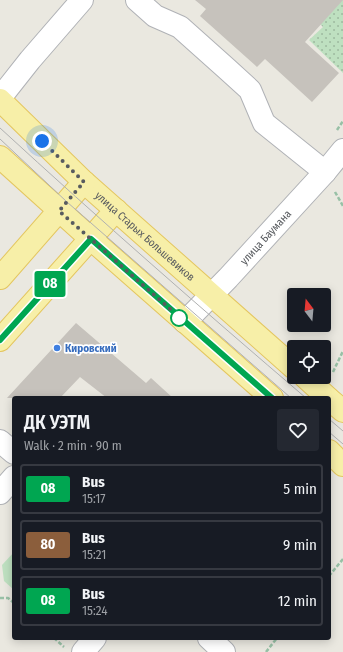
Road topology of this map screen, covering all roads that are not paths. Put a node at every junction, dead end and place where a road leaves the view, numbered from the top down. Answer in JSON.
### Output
{"nodes":[{"id":1,"x":82,"y":0,"type":"edge"},
{"id":2,"x":137,"y":0,"type":"edge"},
{"id":3,"x":0,"y":99,"type":"edge"},
{"id":4,"x":343,"y":150,"type":"edge"},
{"id":5,"x":0,"y":157,"type":"edge"},
{"id":6,"x":325,"y":172,"type":"junction"},
{"id":7,"x":84,"y":182,"type":"junction"},
{"id":8,"x":116,"y":210,"type":"junction"},
{"id":9,"x":59,"y":211,"type":"junction"},
{"id":10,"x":91,"y":239,"type":"junction"},
{"id":11,"x":0,"y":278,"type":"edge"},
{"id":12,"x":211,"y":294,"type":"junction"},
{"id":13,"x":185,"y":322,"type":"junction"},
{"id":14,"x":0,"y":340,"type":"edge"},
{"id":15,"x":287,"y":362,"type":"edge"},
{"id":16,"x":270,"y":396,"type":"edge"},
{"id":17,"x":331,"y":402,"type":"edge"},
{"id":18,"x":343,"y":411,"type":"edge"},
{"id":19,"x":0,"y":441,"type":"edge"},
{"id":20,"x":12,"y":451,"type":"edge"},
{"id":21,"x":331,"y":453,"type":"edge"},
{"id":22,"x":343,"y":465,"type":"edge"},
{"id":23,"x":12,"y":479,"type":"edge"},
{"id":24,"x":0,"y":493,"type":"edge"},
{"id":25,"x":93,"y":640,"type":"edge"},
{"id":26,"x":211,"y":640,"type":"edge"},
{"id":27,"x":83,"y":652,"type":"edge"},
{"id":28,"x":224,"y":652,"type":"edge"}],
"edges":[{"from":1,"to":3,"type":"street"},
{"from":2,"to":6,"type":"street"},
{"from":3,"to":7,"type":"main road","name":"улица Старых Большевиков"},
{"from":4,"to":6,"type":"street","name":"улица Баумана"},
{"from":5,"to":9,"type":"main road"},
{"from":6,"to":12,"type":"street","name":"улица Баумана"},
{"from":7,"to":8,"type":"main road","name":"улица Старых Большевиков"},
{"from":7,"to":9,"type":"main road"},
{"from":8,"to":10,"type":"main road"},
{"from":8,"to":12,"type":"main road","name":"улица Старых Большевиков"},
{"from":9,"to":10,"type":"main road"},
{"from":9,"to":11,"type":"main road"},
{"from":10,"to":13,"type":"main road"},
{"from":10,"to":14,"type":"main road"},
{"from":12,"to":13,"type":"street","name":"улица Баумана"},
{"from":12,"to":15,"type":"main road","name":"улица Старых Большевиков"},
{"from":13,"to":16,"type":"main road"},
{"from":17,"to":18,"type":"main road"},
{"from":19,"to":20,"type":"street"},
{"from":21,"to":22,"type":"main road"},
{"from":23,"to":24,"type":"street"},
{"from":25,"to":27,"type":"street"},
{"from":26,"to":28,"type":"street"}]}
